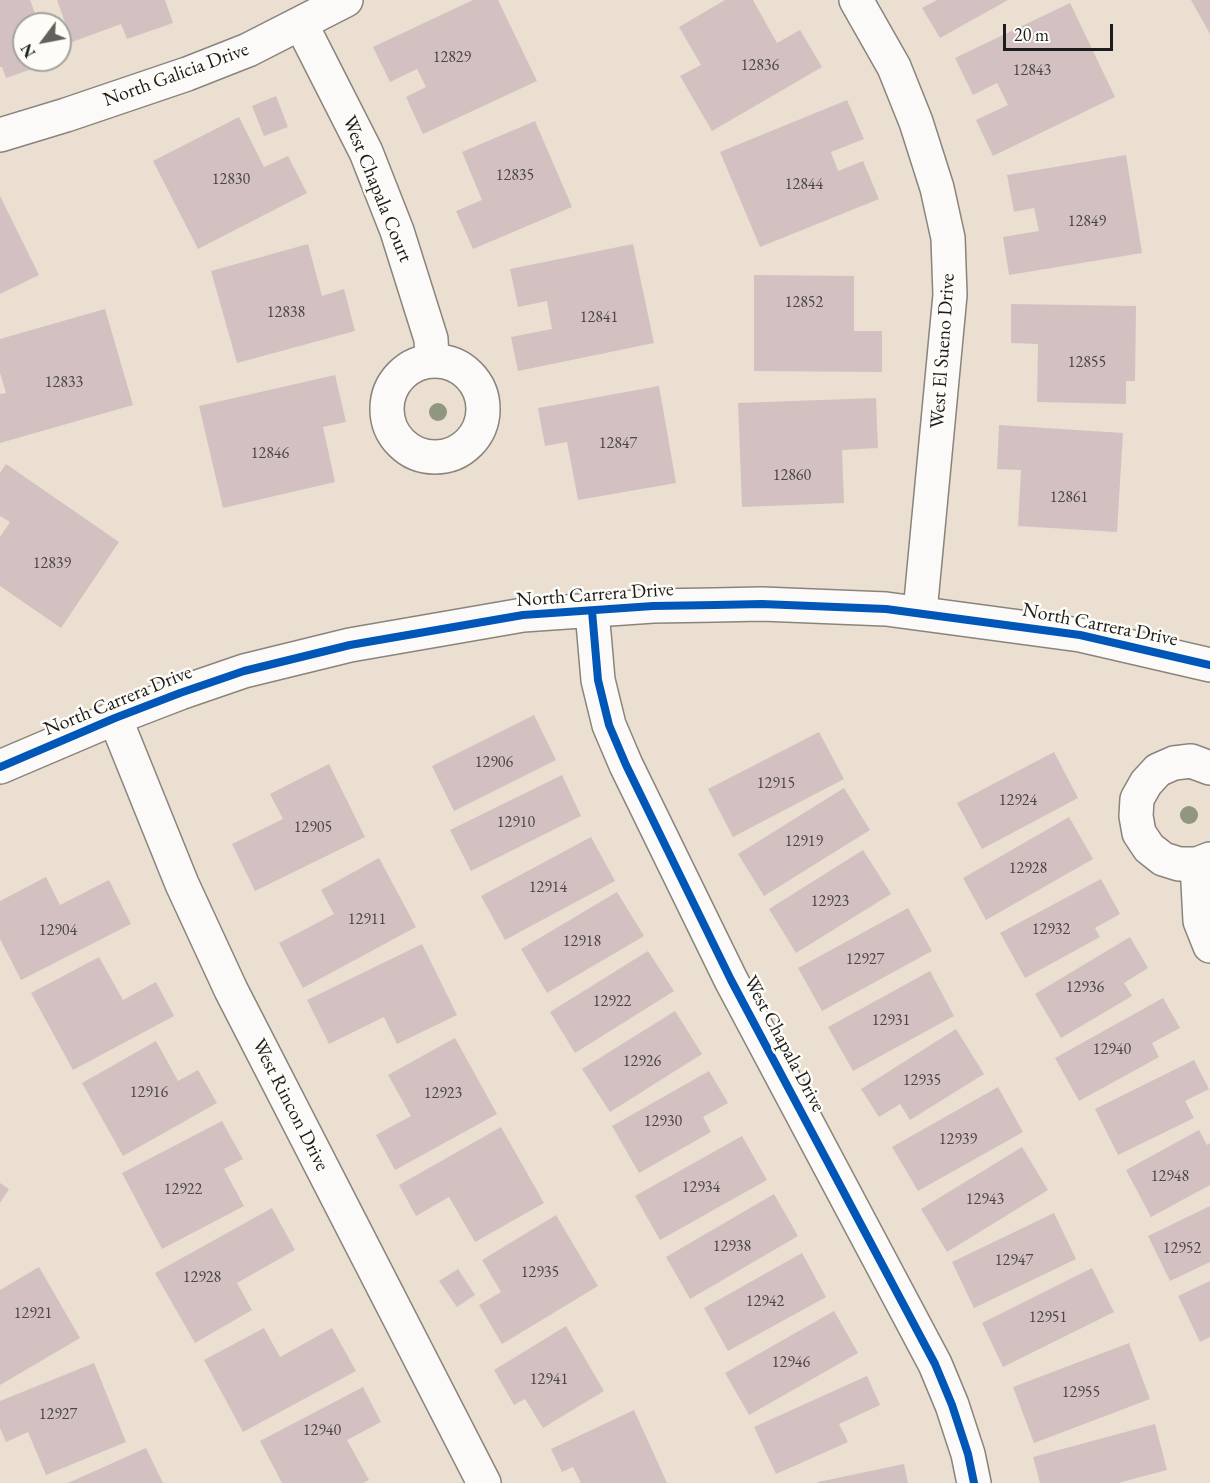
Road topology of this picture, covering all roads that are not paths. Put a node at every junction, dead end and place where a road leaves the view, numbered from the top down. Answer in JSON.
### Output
{"nodes":[{"id":1,"x":346,"y":0,"type":"edge"},
{"id":2,"x":856,"y":0,"type":"edge"},
{"id":3,"x":301,"y":24,"type":"junction"},
{"id":4,"x":0,"y":135,"type":"edge"},
{"id":5,"x":432,"y":361,"type":"dead end"},
{"id":6,"x":592,"y":612,"type":"junction"},
{"id":7,"x":920,"y":612,"type":"junction"},
{"id":8,"x":1210,"y":664,"type":"edge"},
{"id":9,"x":115,"y":718,"type":"junction"},
{"id":10,"x":0,"y":767,"type":"edge"},
{"id":11,"x":1210,"y":768,"type":"edge"},
{"id":12,"x":1204,"y":861,"type":"edge"},
{"id":13,"x":1210,"y":946,"type":"edge"},
{"id":14,"x":484,"y":1483,"type":"edge"},
{"id":15,"x":974,"y":1483,"type":"edge"}],
"edges":[{"from":1,"to":3,"type":"street","name":"North Galicia Drive"},
{"from":2,"to":7,"type":"street","name":"West El Sueno Drive"},
{"from":3,"to":4,"type":"street","name":"North Galicia Drive"},
{"from":3,"to":5,"type":"street","name":"West Chapala Court"},
{"from":6,"to":7,"type":"street","name":"North Carrera Drive"},
{"from":6,"to":9,"type":"street","name":"North Carrera Drive"},
{"from":6,"to":15,"type":"street","name":"West Chapala Drive"},
{"from":7,"to":8,"type":"street","name":"North Carrera Drive"},
{"from":9,"to":10,"type":"street","name":"North Carrera Drive"},
{"from":9,"to":14,"type":"street","name":"West Rincon Drive"},
{"from":11,"to":12,"type":"street"},
{"from":12,"to":13,"type":"street"}]}
